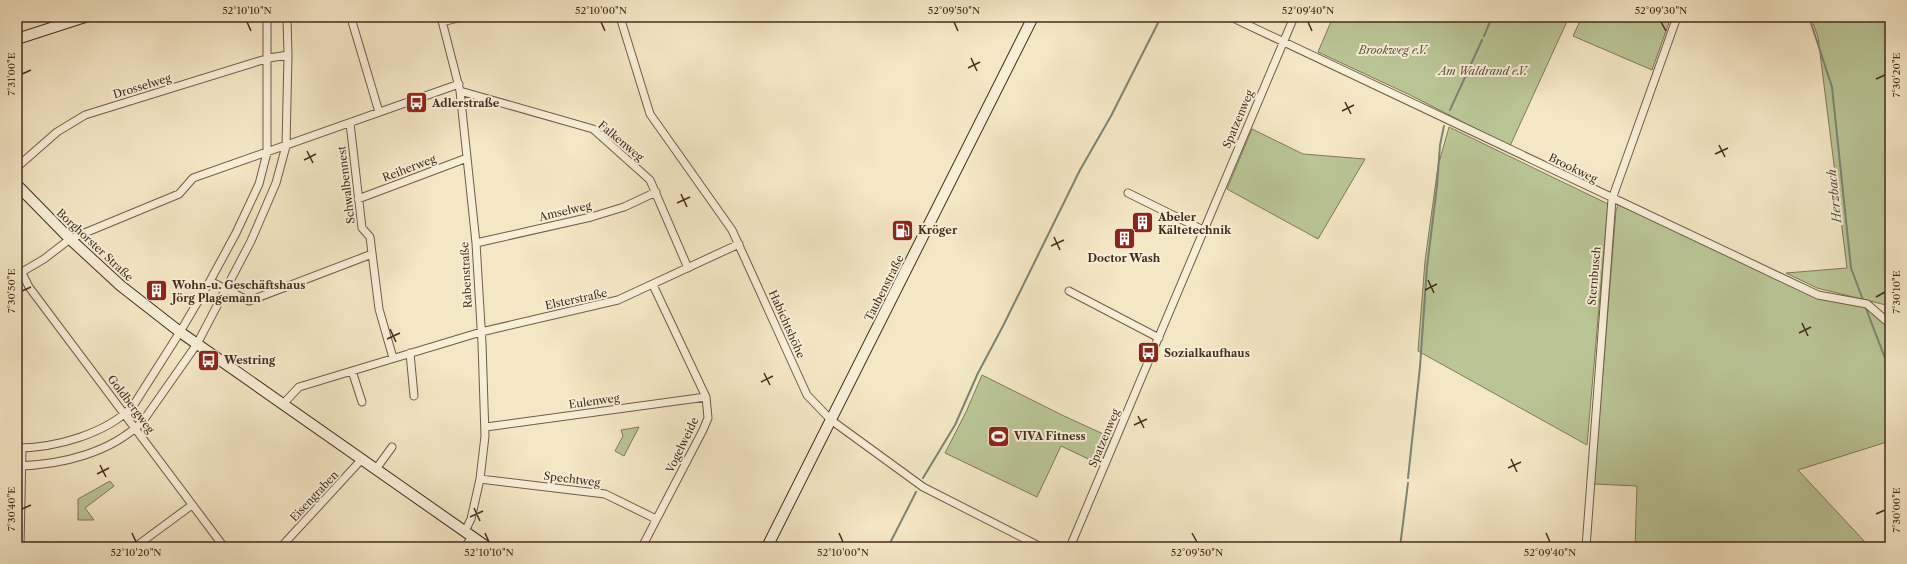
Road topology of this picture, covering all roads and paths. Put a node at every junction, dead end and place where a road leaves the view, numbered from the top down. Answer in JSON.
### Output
{"nodes":[{"id":1,"x":85,"y":17,"type":"edge"},
{"id":2,"x":268,"y":17,"type":"edge"},
{"id":3,"x":287,"y":17,"type":"edge"},
{"id":4,"x":462,"y":17,"type":"edge"},
{"id":5,"x":620,"y":17,"type":"edge"},
{"id":6,"x":1033,"y":17,"type":"edge"},
{"id":7,"x":1231,"y":17,"type":"edge"},
{"id":8,"x":1250,"y":17,"type":"edge"},
{"id":9,"x":1294,"y":17,"type":"edge"},
{"id":10,"x":1677,"y":17,"type":"edge"},
{"id":11,"x":351,"y":18,"type":"edge"},
{"id":12,"x":441,"y":20,"type":"edge"},
{"id":13,"x":1247,"y":24,"type":"junction"},
{"id":14,"x":17,"y":39,"type":"edge"},
{"id":15,"x":1283,"y":42,"type":"junction"},
{"id":16,"x":288,"y":55,"type":"junction"},
{"id":17,"x":269,"y":58,"type":"junction"},
{"id":18,"x":459,"y":87,"type":"junction"},
{"id":19,"x":379,"y":112,"type":"junction"},
{"id":20,"x":350,"y":123,"type":"junction"},
{"id":21,"x":286,"y":146,"type":"junction"},
{"id":22,"x":267,"y":153,"type":"junction"},
{"id":23,"x":467,"y":158,"type":"junction"},
{"id":24,"x":17,"y":167,"type":"edge"},
{"id":25,"x":17,"y":186,"type":"edge"},
{"id":26,"x":656,"y":192,"type":"junction"},
{"id":27,"x":1128,"y":192,"type":"dead end"},
{"id":28,"x":358,"y":198,"type":"junction"},
{"id":29,"x":1612,"y":199,"type":"junction"},
{"id":30,"x":1203,"y":230,"type":"junction"},
{"id":31,"x":70,"y":239,"type":"junction"},
{"id":32,"x":476,"y":243,"type":"junction"},
{"id":33,"x":739,"y":244,"type":"junction"},
{"id":34,"x":372,"y":254,"type":"junction"},
{"id":35,"x":688,"y":268,"type":"junction"},
{"id":36,"x":19,"y":274,"type":"edge"},
{"id":37,"x":210,"y":281,"type":"junction"},
{"id":38,"x":653,"y":285,"type":"junction"},
{"id":39,"x":226,"y":288,"type":"junction"},
{"id":40,"x":1069,"y":291,"type":"dead end"},
{"id":41,"x":1890,"y":324,"type":"edge"},
{"id":42,"x":180,"y":332,"type":"junction"},
{"id":43,"x":481,"y":332,"type":"junction"},
{"id":44,"x":1159,"y":338,"type":"junction"},
{"id":45,"x":197,"y":344,"type":"junction"},
{"id":46,"x":410,"y":353,"type":"junction"},
{"id":47,"x":393,"y":358,"type":"junction"},
{"id":48,"x":352,"y":371,"type":"junction"},
{"id":49,"x":414,"y":396,"type":"dead end"},
{"id":50,"x":706,"y":397,"type":"junction"},
{"id":51,"x":362,"y":402,"type":"dead end"},
{"id":52,"x":283,"y":404,"type":"junction"},
{"id":53,"x":125,"y":414,"type":"junction"},
{"id":54,"x":831,"y":420,"type":"junction"},
{"id":55,"x":486,"y":427,"type":"junction"},
{"id":56,"x":136,"y":428,"type":"junction"},
{"id":57,"x":392,"y":447,"type":"dead end"},
{"id":58,"x":20,"y":448,"type":"edge"},
{"id":59,"x":362,"y":459,"type":"junction"},
{"id":60,"x":19,"y":466,"type":"edge"},
{"id":61,"x":376,"y":469,"type":"junction"},
{"id":62,"x":480,"y":479,"type":"junction"},
{"id":63,"x":19,"y":502,"type":"edge"},
{"id":64,"x":192,"y":505,"type":"junction"},
{"id":65,"x":656,"y":519,"type":"junction"},
{"id":66,"x":468,"y":534,"type":"junction"},
{"id":67,"x":20,"y":547,"type":"edge"},
{"id":68,"x":135,"y":547,"type":"edge"},
{"id":69,"x":224,"y":547,"type":"edge"},
{"id":70,"x":281,"y":547,"type":"edge"},
{"id":71,"x":465,"y":547,"type":"edge"},
{"id":72,"x":487,"y":547,"type":"edge"},
{"id":73,"x":642,"y":547,"type":"edge"},
{"id":74,"x":767,"y":547,"type":"edge"},
{"id":75,"x":1041,"y":547,"type":"edge"},
{"id":76,"x":1070,"y":547,"type":"edge"},
{"id":77,"x":1586,"y":547,"type":"edge"}],
"edges":[{"from":1,"to":14,"type":"street"},
{"from":2,"to":17,"type":"street"},
{"from":3,"to":16,"type":"street"},
{"from":4,"to":12,"type":"street"},
{"from":5,"to":33,"type":"street","name":"Habichtshöhe"},
{"from":6,"to":54,"type":"street","name":"Taubenstraße"},
{"from":7,"to":13,"type":"street","name":"Brookweg"},
{"from":8,"to":13,"type":"street"},
{"from":9,"to":15,"type":"street","name":"Spatzenweg"},
{"from":10,"to":29,"type":"street","name":"Sternbusch"},
{"from":11,"to":19,"type":"street"},
{"from":12,"to":18,"type":"street","name":"Rabenstraße"},
{"from":13,"to":15,"type":"street","name":"Brookweg"},
{"from":15,"to":29,"type":"street","name":"Brookweg"},
{"from":15,"to":30,"type":"street","name":"Spatzenweg"},
{"from":16,"to":17,"type":"street","name":"Drosselweg"},
{"from":16,"to":21,"type":"street"},
{"from":17,"to":22,"type":"street"},
{"from":17,"to":24,"type":"street","name":"Drosselweg"},
{"from":18,"to":19,"type":"street"},
{"from":18,"to":23,"type":"street","name":"Rabenstraße"},
{"from":18,"to":26,"type":"street","name":"Falkenweg"},
{"from":19,"to":20,"type":"street"},
{"from":20,"to":21,"type":"street"},
{"from":20,"to":28,"type":"street","name":"Schwalbennest"},
{"from":21,"to":22,"type":"street"},
{"from":21,"to":39,"type":"street"},
{"from":22,"to":31,"type":"street"},
{"from":22,"to":37,"type":"street"},
{"from":23,"to":28,"type":"street","name":"Reiherweg"},
{"from":23,"to":32,"type":"street","name":"Rabenstraße"},
{"from":25,"to":31,"type":"street","name":"Borghorster Straße"},
{"from":26,"to":32,"type":"street","name":"Amselweg"},
{"from":26,"to":35,"type":"street","name":"Falkenweg"},
{"from":27,"to":30,"type":"street"},
{"from":28,"to":34,"type":"street","name":"Schwalbennest"},
{"from":29,"to":41,"type":"street","name":"Brookweg"},
{"from":29,"to":77,"type":"street","name":"Sternbusch"},
{"from":30,"to":44,"type":"street","name":"Spatzenweg"},
{"from":31,"to":36,"type":"street"},
{"from":31,"to":42,"type":"street","name":"Borghorster Straße"},
{"from":32,"to":43,"type":"street","name":"Rabenstraße"},
{"from":33,"to":35,"type":"street","name":"Elsterstraße"},
{"from":33,"to":54,"type":"street","name":"Habichtshöhe"},
{"from":34,"to":39,"type":"street"},
{"from":34,"to":47,"type":"street","name":"Schwalbennest"},
{"from":35,"to":38,"type":"street","name":"Elsterstraße"},
{"from":36,"to":53,"type":"street","name":"Goldbergweg"},
{"from":37,"to":39,"type":"street"},
{"from":37,"to":42,"type":"street"},
{"from":38,"to":43,"type":"street","name":"Elsterstraße"},
{"from":38,"to":50,"type":"street","name":"Vogelweide"},
{"from":39,"to":45,"type":"street"},
{"from":40,"to":44,"type":"street"},
{"from":42,"to":45,"type":"street","name":"Borghorster Straße"},
{"from":42,"to":53,"type":"street"},
{"from":43,"to":46,"type":"street","name":"Elsterstraße"},
{"from":43,"to":55,"type":"street","name":"Rabenstraße"},
{"from":44,"to":76,"type":"street","name":"Spatzenweg"},
{"from":45,"to":52,"type":"street","name":"Borghorster Straße"},
{"from":45,"to":56,"type":"street"},
{"from":46,"to":47,"type":"street","name":"Elsterstraße"},
{"from":46,"to":49,"type":"street"},
{"from":47,"to":48,"type":"street","name":"Elsterstraße"},
{"from":48,"to":51,"type":"street"},
{"from":48,"to":52,"type":"street","name":"Elsterstraße"},
{"from":50,"to":55,"type":"street","name":"Eulenweg"},
{"from":50,"to":65,"type":"street","name":"Vogelweide"},
{"from":52,"to":59,"type":"street","name":"Borghorster Straße"},
{"from":53,"to":56,"type":"street","name":"Goldbergweg"},
{"from":53,"to":58,"type":"street"},
{"from":54,"to":74,"type":"street","name":"Taubenstraße"},
{"from":54,"to":75,"type":"street","name":"Habichtshöhe"},
{"from":55,"to":62,"type":"street","name":"Rabenstraße"},
{"from":56,"to":60,"type":"street"},
{"from":56,"to":64,"type":"street","name":"Goldbergweg"},
{"from":57,"to":61,"type":"street"},
{"from":58,"to":60,"type":"street"},
{"from":59,"to":61,"type":"street","name":"Borghorster Straße"},
{"from":59,"to":70,"type":"street","name":"Eisengraben"},
{"from":60,"to":63,"type":"street"},
{"from":61,"to":66,"type":"street","name":"Borghorster Straße"},
{"from":62,"to":65,"type":"street","name":"Spechtweg"},
{"from":62,"to":66,"type":"street","name":"Rabenstraße"},
{"from":63,"to":67,"type":"street"},
{"from":64,"to":68,"type":"street"},
{"from":64,"to":69,"type":"street","name":"Goldbergweg"},
{"from":65,"to":73,"type":"street","name":"Vogelweide"},
{"from":66,"to":71,"type":"street","name":"Rabenstraße"},
{"from":66,"to":72,"type":"street","name":"Borghorster Straße"}]}
